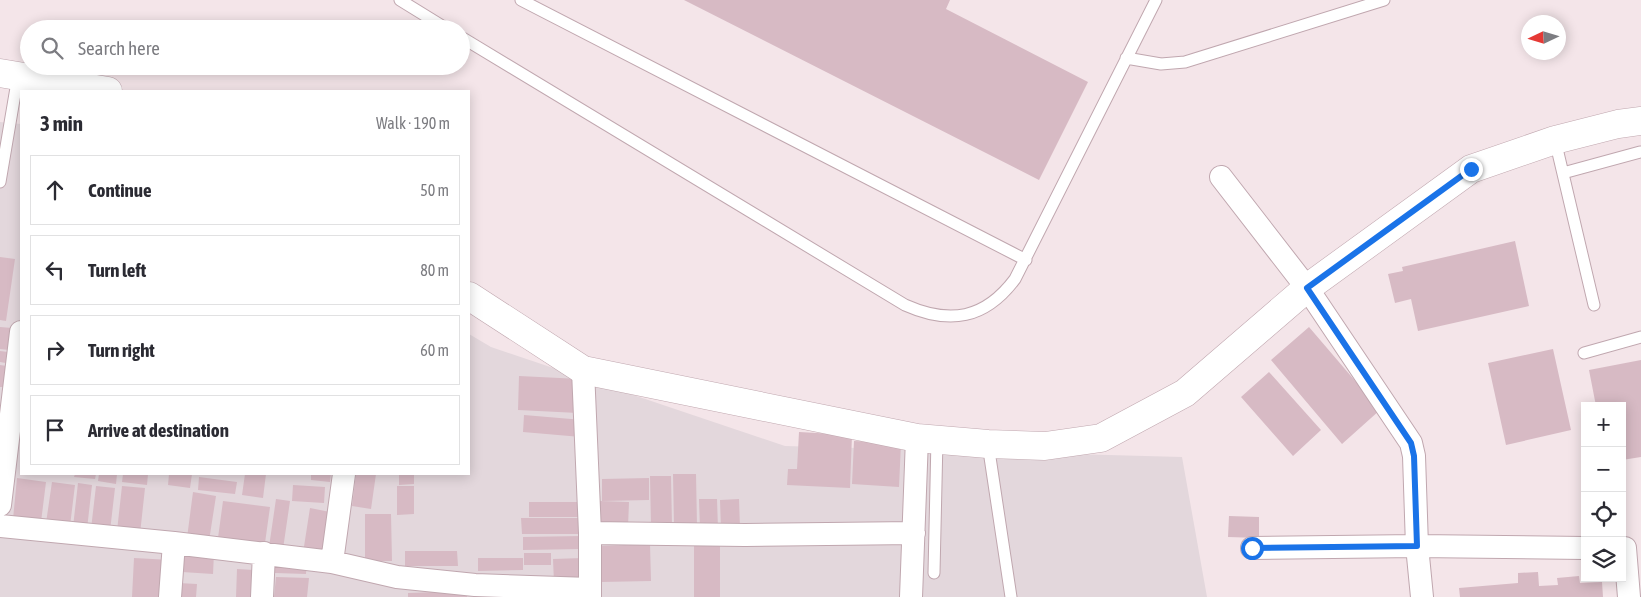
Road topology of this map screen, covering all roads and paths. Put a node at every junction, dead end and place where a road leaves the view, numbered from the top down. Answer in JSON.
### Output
{"nodes":[{"id":1,"x":400,"y":0,"type":"edge"},
{"id":2,"x":521,"y":0,"type":"edge"},
{"id":3,"x":1156,"y":0,"type":"edge"},
{"id":4,"x":1384,"y":0,"type":"edge"},
{"id":5,"x":432,"y":20,"type":"edge"},
{"id":6,"x":470,"y":42,"type":"edge"},
{"id":7,"x":1126,"y":58,"type":"junction"},
{"id":8,"x":9,"y":74,"type":"edge"},
{"id":9,"x":102,"y":90,"type":"edge"},
{"id":10,"x":1641,"y":121,"type":"edge"},
{"id":11,"x":1555,"y":140,"type":"junction"},
{"id":12,"x":1640,"y":152,"type":"dead end"},
{"id":13,"x":1563,"y":172,"type":"junction"},
{"id":14,"x":1221,"y":178,"type":"dead end"},
{"id":15,"x":0,"y":182,"type":"edge"},
{"id":16,"x":1026,"y":260,"type":"junction"},
{"id":17,"x":1307,"y":288,"type":"junction"},
{"id":18,"x":470,"y":297,"type":"edge"},
{"id":19,"x":1594,"y":305,"type":"dead end"},
{"id":20,"x":1641,"y":337,"type":"edge"},
{"id":21,"x":20,"y":347,"type":"edge"},
{"id":22,"x":1584,"y":353,"type":"dead end"},
{"id":23,"x":583,"y":370,"type":"junction"},
{"id":24,"x":16,"y":409,"type":"edge"},
{"id":25,"x":927,"y":438,"type":"junction"},
{"id":26,"x":988,"y":444,"type":"junction"},
{"id":27,"x":344,"y":475,"type":"edge"},
{"id":28,"x":0,"y":505,"type":"edge"},
{"id":29,"x":0,"y":526,"type":"edge"},
{"id":30,"x":590,"y":533,"type":"junction"},
{"id":31,"x":914,"y":533,"type":"junction"},
{"id":32,"x":174,"y":543,"type":"junction"},
{"id":33,"x":1417,"y":546,"type":"junction"},
{"id":34,"x":1252,"y":548,"type":"dead end"},
{"id":35,"x":1581,"y":548,"type":"edge"},
{"id":36,"x":1630,"y":548,"type":"edge"},
{"id":37,"x":264,"y":553,"type":"junction"},
{"id":38,"x":332,"y":562,"type":"junction"},
{"id":39,"x":934,"y":573,"type":"dead end"},
{"id":40,"x":397,"y":587,"type":"edge"},
{"id":41,"x":475,"y":591,"type":"edge"},
{"id":42,"x":590,"y":593,"type":"edge"},
{"id":43,"x":170,"y":597,"type":"edge"},
{"id":44,"x":262,"y":597,"type":"edge"},
{"id":45,"x":911,"y":597,"type":"edge"},
{"id":46,"x":1011,"y":597,"type":"edge"},
{"id":47,"x":1422,"y":597,"type":"edge"},
{"id":48,"x":1629,"y":597,"type":"edge"}],
"edges":[{"from":1,"to":5,"type":"lane"},
{"from":2,"to":16,"type":"lane"},
{"from":3,"to":7,"type":"lane"},
{"from":4,"to":7,"type":"lane"},
{"from":6,"to":16,"type":"lane"},
{"from":7,"to":16,"type":"lane"},
{"from":8,"to":9,"type":"street"},
{"from":8,"to":15,"type":"lane"},
{"from":10,"to":11,"type":"street"},
{"from":11,"to":13,"type":"lane"},
{"from":11,"to":17,"type":"street"},
{"from":12,"to":13,"type":"lane"},
{"from":13,"to":19,"type":"lane"},
{"from":14,"to":17,"type":"street"},
{"from":17,"to":26,"type":"street"},
{"from":17,"to":33,"type":"street"},
{"from":18,"to":23,"type":"street"},
{"from":20,"to":22,"type":"lane"},
{"from":21,"to":24,"type":"street"},
{"from":23,"to":25,"type":"street"},
{"from":23,"to":30,"type":"street"},
{"from":24,"to":28,"type":"street"},
{"from":25,"to":26,"type":"street"},
{"from":25,"to":31,"type":"street"},
{"from":25,"to":39,"type":"lane"},
{"from":26,"to":46,"type":"lane"},
{"from":27,"to":38,"type":"street"},
{"from":29,"to":32,"type":"street"},
{"from":30,"to":31,"type":"street"},
{"from":30,"to":42,"type":"street"},
{"from":31,"to":45,"type":"street"},
{"from":32,"to":37,"type":"street"},
{"from":32,"to":43,"type":"street"},
{"from":33,"to":34,"type":"street"},
{"from":33,"to":35,"type":"street"},
{"from":33,"to":47,"type":"street"},
{"from":36,"to":48,"type":"street"},
{"from":37,"to":38,"type":"street"},
{"from":37,"to":44,"type":"street"},
{"from":38,"to":40,"type":"street"},
{"from":40,"to":41,"type":"street"},
{"from":41,"to":42,"type":"street"}]}
